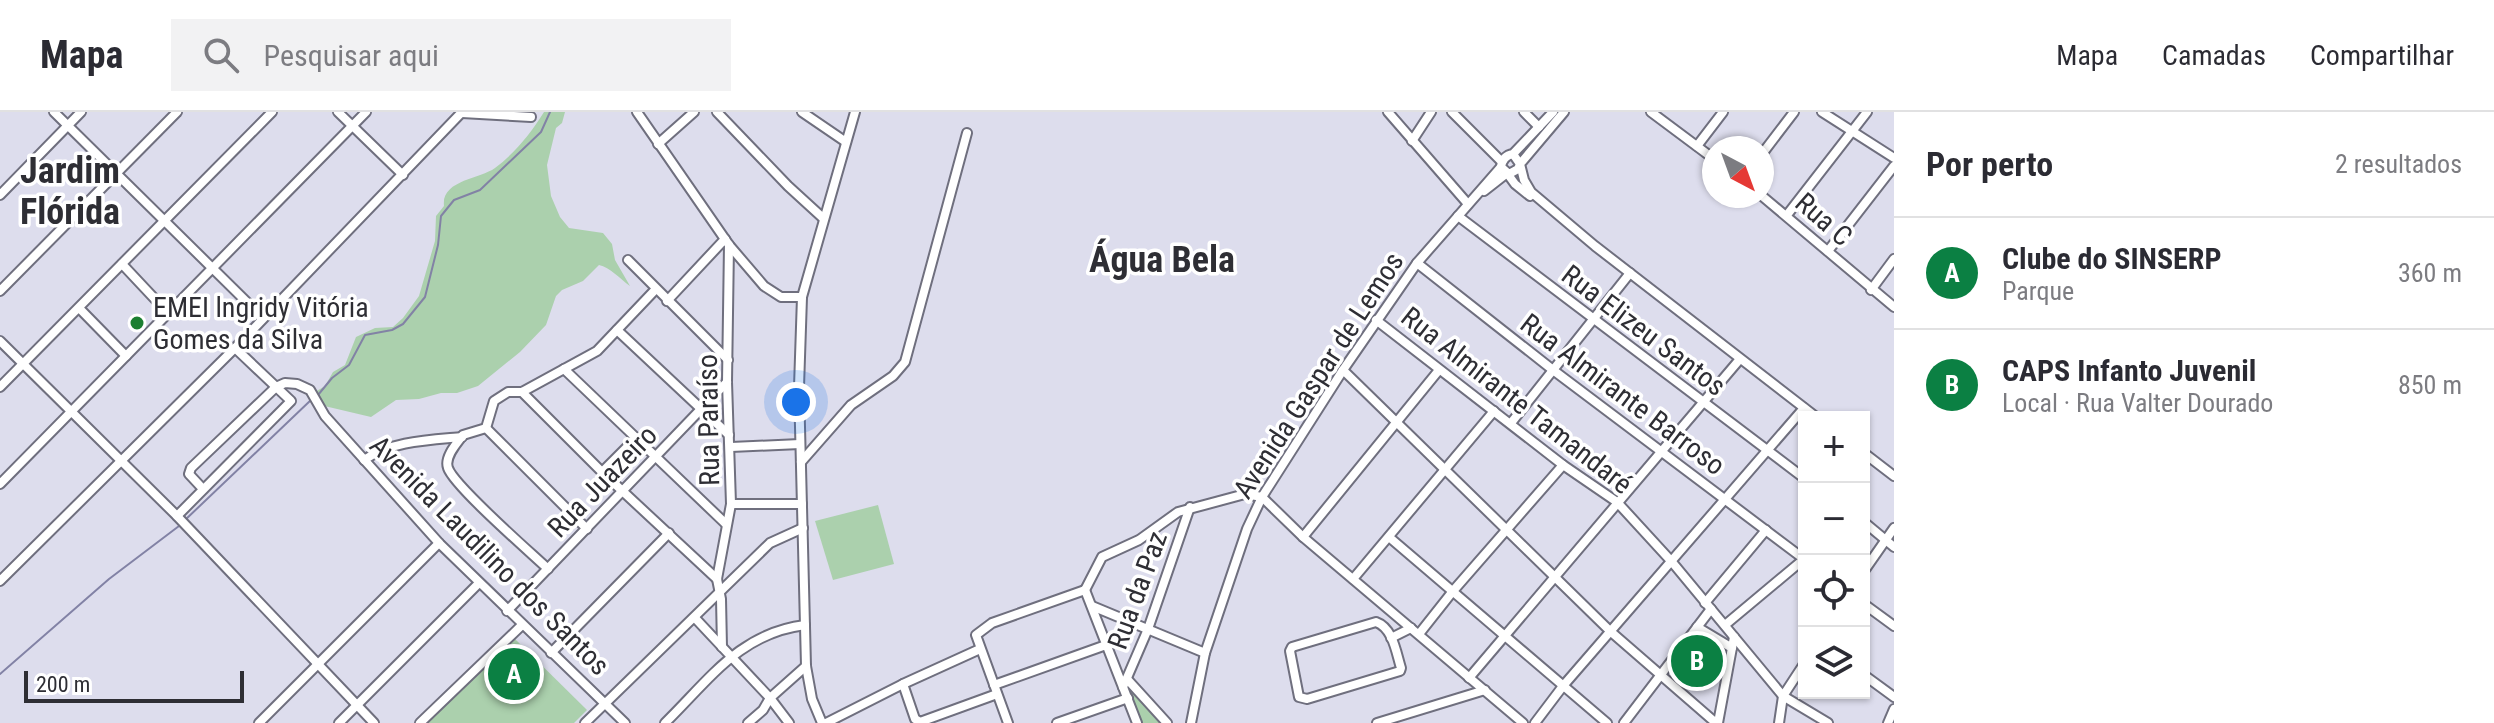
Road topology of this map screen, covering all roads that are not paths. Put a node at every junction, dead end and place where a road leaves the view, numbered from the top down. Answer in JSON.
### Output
{"nodes":[{"id":1,"x":54,"y":112,"type":"edge"},
{"id":2,"x":81,"y":112,"type":"edge"},
{"id":3,"x":177,"y":112,"type":"edge"},
{"id":4,"x":272,"y":112,"type":"edge"},
{"id":5,"x":338,"y":112,"type":"edge"},
{"id":6,"x":366,"y":112,"type":"edge"},
{"id":7,"x":462,"y":112,"type":"edge"},
{"id":8,"x":637,"y":112,"type":"edge"},
{"id":9,"x":694,"y":112,"type":"edge"},
{"id":10,"x":717,"y":112,"type":"edge"},
{"id":11,"x":802,"y":112,"type":"edge"},
{"id":12,"x":855,"y":112,"type":"edge"},
{"id":13,"x":1388,"y":112,"type":"edge"},
{"id":14,"x":1431,"y":112,"type":"edge"},
{"id":15,"x":1452,"y":112,"type":"edge"},
{"id":16,"x":1524,"y":112,"type":"edge"},
{"id":17,"x":1553,"y":112,"type":"edge"},
{"id":18,"x":1564,"y":112,"type":"edge"},
{"id":19,"x":1651,"y":112,"type":"edge"},
{"id":20,"x":1723,"y":112,"type":"edge"},
{"id":21,"x":1794,"y":112,"type":"edge"},
{"id":22,"x":1822,"y":112,"type":"edge"},
{"id":23,"x":1867,"y":112,"type":"edge"},
{"id":24,"x":516,"y":114,"type":"edge"},
{"id":25,"x":531,"y":117,"type":"dead end"},
{"id":26,"x":68,"y":126,"type":"junction"},
{"id":27,"x":352,"y":126,"type":"junction"},
{"id":28,"x":1539,"y":127,"type":"junction"},
{"id":29,"x":1852,"y":131,"type":"junction"},
{"id":30,"x":967,"y":133,"type":"dead end"},
{"id":31,"x":1774,"y":138,"type":"edge"},
{"id":32,"x":1412,"y":141,"type":"junction"},
{"id":33,"x":846,"y":142,"type":"junction"},
{"id":34,"x":658,"y":144,"type":"junction"},
{"id":35,"x":1697,"y":146,"type":"junction"},
{"id":36,"x":1702,"y":150,"type":"edge"},
{"id":37,"x":1513,"y":154,"type":"junction"},
{"id":38,"x":1894,"y":158,"type":"edge"},
{"id":39,"x":1520,"y":164,"type":"junction"},
{"id":40,"x":1894,"y":166,"type":"edge"},
{"id":41,"x":1503,"y":167,"type":"junction"},
{"id":42,"x":118,"y":175,"type":"junction"},
{"id":43,"x":403,"y":175,"type":"junction"},
{"id":44,"x":0,"y":195,"type":"edge"},
{"id":45,"x":1471,"y":201,"type":"junction"},
{"id":46,"x":1774,"y":205,"type":"edge"},
{"id":47,"x":1548,"y":207,"type":"junction"},
{"id":48,"x":1787,"y":215,"type":"junction"},
{"id":49,"x":1458,"y":216,"type":"junction"},
{"id":50,"x":823,"y":218,"type":"junction"},
{"id":51,"x":164,"y":222,"type":"junction"},
{"id":52,"x":727,"y":242,"type":"junction"},
{"id":53,"x":1828,"y":251,"type":"junction"},
{"id":54,"x":1894,"y":259,"type":"edge"},
{"id":55,"x":628,"y":260,"type":"dead end"},
{"id":56,"x":1417,"y":263,"type":"junction"},
{"id":57,"x":122,"y":264,"type":"junction"},
{"id":58,"x":212,"y":269,"type":"junction"},
{"id":59,"x":1630,"y":273,"type":"junction"},
{"id":60,"x":655,"y":290,"type":"junction"},
{"id":61,"x":1871,"y":290,"type":"junction"},
{"id":62,"x":0,"y":291,"type":"edge"},
{"id":63,"x":802,"y":297,"type":"junction"},
{"id":64,"x":667,"y":301,"type":"junction"},
{"id":65,"x":1894,"y":307,"type":"edge"},
{"id":66,"x":79,"y":308,"type":"junction"},
{"id":67,"x":168,"y":313,"type":"junction"},
{"id":68,"x":262,"y":317,"type":"junction"},
{"id":69,"x":1593,"y":318,"type":"junction"},
{"id":70,"x":1376,"y":320,"type":"junction"},
{"id":71,"x":617,"y":330,"type":"junction"},
{"id":72,"x":0,"y":341,"type":"edge"},
{"id":73,"x":235,"y":348,"type":"junction"},
{"id":74,"x":126,"y":356,"type":"junction"},
{"id":75,"x":1740,"y":359,"type":"junction"},
{"id":76,"x":728,"y":360,"type":"junction"},
{"id":77,"x":23,"y":364,"type":"junction"},
{"id":78,"x":564,"y":369,"type":"junction"},
{"id":79,"x":1343,"y":370,"type":"junction"},
{"id":80,"x":1439,"y":370,"type":"junction"},
{"id":81,"x":1553,"y":370,"type":"junction"},
{"id":82,"x":727,"y":382,"type":"junction"},
{"id":83,"x":0,"y":387,"type":"edge"},
{"id":84,"x":276,"y":387,"type":"junction"},
{"id":85,"x":522,"y":392,"type":"junction"},
{"id":86,"x":1702,"y":401,"type":"junction"},
{"id":87,"x":701,"y":408,"type":"junction"},
{"id":88,"x":1804,"y":408,"type":"junction"},
{"id":89,"x":72,"y":411,"type":"junction"},
{"id":90,"x":1494,"y":411,"type":"junction"},
{"id":91,"x":1808,"y":411,"type":"edge"},
{"id":92,"x":1396,"y":420,"type":"junction"},
{"id":93,"x":1511,"y":423,"type":"junction"},
{"id":94,"x":486,"y":428,"type":"junction"},
{"id":95,"x":729,"y":436,"type":"junction"},
{"id":96,"x":462,"y":437,"type":"junction"},
{"id":97,"x":636,"y":438,"type":"junction"},
{"id":98,"x":800,"y":444,"type":"junction"},
{"id":99,"x":731,"y":447,"type":"junction"},
{"id":100,"x":1661,"y":449,"type":"junction"},
{"id":101,"x":1766,"y":449,"type":"junction"},
{"id":102,"x":656,"y":456,"type":"junction"},
{"id":103,"x":1870,"y":458,"type":"edge"},
{"id":104,"x":364,"y":460,"type":"junction"},
{"id":105,"x":123,"y":461,"type":"junction"},
{"id":106,"x":800,"y":463,"type":"junction"},
{"id":107,"x":1563,"y":465,"type":"junction"},
{"id":108,"x":1445,"y":469,"type":"junction"},
{"id":109,"x":602,"y":472,"type":"junction"},
{"id":110,"x":1798,"y":473,"type":"edge"},
{"id":111,"x":1894,"y":476,"type":"edge"},
{"id":112,"x":0,"y":484,"type":"edge"},
{"id":113,"x":203,"y":489,"type":"junction"},
{"id":114,"x":623,"y":491,"type":"junction"},
{"id":115,"x":1262,"y":497,"type":"junction"},
{"id":116,"x":1725,"y":500,"type":"junction"},
{"id":117,"x":1617,"y":502,"type":"junction"},
{"id":118,"x":731,"y":504,"type":"junction"},
{"id":119,"x":802,"y":504,"type":"junction"},
{"id":120,"x":1190,"y":507,"type":"junction"},
{"id":121,"x":178,"y":517,"type":"junction"},
{"id":122,"x":726,"y":524,"type":"junction"},
{"id":123,"x":1870,"y":527,"type":"edge"},
{"id":124,"x":803,"y":528,"type":"junction"},
{"id":125,"x":1894,"y":528,"type":"edge"},
{"id":126,"x":587,"y":529,"type":"junction"},
{"id":127,"x":1507,"y":530,"type":"junction"},
{"id":128,"x":1766,"y":530,"type":"junction"},
{"id":129,"x":669,"y":533,"type":"junction"},
{"id":130,"x":1303,"y":537,"type":"junction"},
{"id":131,"x":1389,"y":537,"type":"junction"},
{"id":132,"x":1886,"y":540,"type":"junction"},
{"id":133,"x":439,"y":543,"type":"junction"},
{"id":134,"x":1894,"y":547,"type":"edge"},
{"id":135,"x":1799,"y":555,"type":"edge"},
{"id":136,"x":1672,"y":562,"type":"junction"},
{"id":137,"x":1870,"y":563,"type":"edge"},
{"id":138,"x":1798,"y":564,"type":"edge"},
{"id":139,"x":548,"y":569,"type":"junction"},
{"id":140,"x":1556,"y":576,"type":"junction"},
{"id":141,"x":717,"y":579,"type":"junction"},
{"id":142,"x":1353,"y":579,"type":"junction"},
{"id":143,"x":0,"y":581,"type":"edge"},
{"id":144,"x":479,"y":583,"type":"junction"},
{"id":145,"x":1085,"y":590,"type":"junction"},
{"id":146,"x":1453,"y":591,"type":"junction"},
{"id":147,"x":721,"y":596,"type":"junction"},
{"id":148,"x":1092,"y":606,"type":"junction"},
{"id":149,"x":1708,"y":606,"type":"junction"},
{"id":150,"x":1870,"y":608,"type":"edge"},
{"id":151,"x":507,"y":611,"type":"junction"},
{"id":152,"x":695,"y":618,"type":"junction"},
{"id":153,"x":522,"y":625,"type":"junction"},
{"id":154,"x":805,"y":625,"type":"junction"},
{"id":155,"x":1725,"y":625,"type":"junction"},
{"id":156,"x":1894,"y":626,"type":"edge"},
{"id":157,"x":1697,"y":627,"type":"junction"},
{"id":158,"x":1411,"y":628,"type":"junction"},
{"id":159,"x":1148,"y":629,"type":"junction"},
{"id":160,"x":1610,"y":631,"type":"junction"},
{"id":161,"x":1419,"y":634,"type":"junction"},
{"id":162,"x":1503,"y":636,"type":"junction"},
{"id":163,"x":1734,"y":637,"type":"junction"},
{"id":164,"x":1391,"y":638,"type":"junction"},
{"id":165,"x":1106,"y":645,"type":"junction"},
{"id":166,"x":722,"y":647,"type":"junction"},
{"id":167,"x":1732,"y":648,"type":"junction"},
{"id":168,"x":980,"y":649,"type":"junction"},
{"id":169,"x":551,"y":653,"type":"junction"},
{"id":170,"x":1205,"y":653,"type":"junction"},
{"id":171,"x":730,"y":658,"type":"junction"},
{"id":172,"x":317,"y":665,"type":"junction"},
{"id":173,"x":806,"y":666,"type":"junction"},
{"id":174,"x":1798,"y":673,"type":"edge"},
{"id":175,"x":1661,"y":675,"type":"junction"},
{"id":176,"x":1469,"y":678,"type":"junction"},
{"id":177,"x":1870,"y":679,"type":"edge"},
{"id":178,"x":1125,"y":683,"type":"junction"},
{"id":179,"x":903,"y":684,"type":"junction"},
{"id":180,"x":1563,"y":686,"type":"junction"},
{"id":181,"x":996,"y":690,"type":"junction"},
{"id":182,"x":1485,"y":690,"type":"junction"},
{"id":183,"x":1783,"y":696,"type":"junction"},
{"id":184,"x":1894,"y":697,"type":"edge"},
{"id":185,"x":770,"y":698,"type":"junction"},
{"id":186,"x":1128,"y":698,"type":"junction"},
{"id":187,"x":605,"y":704,"type":"junction"},
{"id":188,"x":357,"y":706,"type":"junction"},
{"id":189,"x":1894,"y":709,"type":"edge"},
{"id":190,"x":789,"y":722,"type":"edge"},
{"id":191,"x":259,"y":723,"type":"edge"},
{"id":192,"x":339,"y":723,"type":"edge"},
{"id":193,"x":374,"y":723,"type":"edge"},
{"id":194,"x":420,"y":723,"type":"edge"},
{"id":195,"x":585,"y":723,"type":"edge"},
{"id":196,"x":625,"y":723,"type":"edge"},
{"id":197,"x":665,"y":723,"type":"edge"},
{"id":198,"x":748,"y":723,"type":"edge"},
{"id":199,"x":824,"y":723,"type":"edge"},
{"id":200,"x":1008,"y":723,"type":"edge"},
{"id":201,"x":1057,"y":723,"type":"edge"},
{"id":202,"x":1137,"y":723,"type":"edge"},
{"id":203,"x":1167,"y":723,"type":"edge"},
{"id":204,"x":1191,"y":723,"type":"edge"},
{"id":205,"x":1377,"y":723,"type":"edge"},
{"id":206,"x":1523,"y":723,"type":"edge"},
{"id":207,"x":1535,"y":723,"type":"edge"},
{"id":208,"x":1607,"y":723,"type":"edge"},
{"id":209,"x":1624,"y":723,"type":"edge"},
{"id":210,"x":1717,"y":723,"type":"edge"},
{"id":211,"x":1779,"y":723,"type":"edge"},
{"id":212,"x":1828,"y":723,"type":"edge"},
{"id":213,"x":1888,"y":723,"type":"edge"}],
"edges":[{"from":1,"to":26,"type":"street"},
{"from":2,"to":26,"type":"street"},
{"from":3,"to":42,"type":"street"},
{"from":4,"to":51,"type":"street"},
{"from":5,"to":27,"type":"street"},
{"from":6,"to":27,"type":"street"},
{"from":7,"to":24,"type":"street"},
{"from":7,"to":43,"type":"street"},
{"from":8,"to":34,"type":"street"},
{"from":9,"to":34,"type":"street"},
{"from":10,"to":50,"type":"street"},
{"from":11,"to":33,"type":"street"},
{"from":12,"to":33,"type":"street"},
{"from":13,"to":32,"type":"street"},
{"from":14,"to":32,"type":"street"},
{"from":15,"to":41,"type":"street"},
{"from":16,"to":28,"type":"street"},
{"from":17,"to":28,"type":"street"},
{"from":18,"to":39,"type":"street"},
{"from":19,"to":35,"type":"street"},
{"from":20,"to":35,"type":"street"},
{"from":21,"to":31,"type":"street"},
{"from":22,"to":29,"type":"street"},
{"from":23,"to":29,"type":"street"},
{"from":24,"to":25,"type":"street"},
{"from":26,"to":42,"type":"street"},
{"from":26,"to":44,"type":"street"},
{"from":27,"to":43,"type":"street"},
{"from":27,"to":58,"type":"street"},
{"from":28,"to":37,"type":"street"},
{"from":29,"to":38,"type":"street"},
{"from":29,"to":48,"type":"street"},
{"from":30,"to":106,"type":"street"},
{"from":32,"to":45,"type":"street"},
{"from":33,"to":50,"type":"street"},
{"from":34,"to":52,"type":"street"},
{"from":35,"to":36,"type":"street"},
{"from":37,"to":39,"type":"street"},
{"from":37,"to":41,"type":"street"},
{"from":39,"to":41,"type":"street"},
{"from":39,"to":47,"type":"street"},
{"from":40,"to":53,"type":"street"},
{"from":41,"to":45,"type":"street","name":"Avenida Gaspar de Lemos"},
{"from":41,"to":47,"type":"street"},
{"from":42,"to":51,"type":"street"},
{"from":42,"to":62,"type":"street"},
{"from":43,"to":68,"type":"street"},
{"from":45,"to":49,"type":"street","name":"Avenida Gaspar de Lemos"},
{"from":46,"to":48,"type":"street","name":"Rua C"},
{"from":47,"to":59,"type":"street"},
{"from":48,"to":53,"type":"street","name":"Rua C"},
{"from":49,"to":56,"type":"street","name":"Avenida Gaspar de Lemos"},
{"from":49,"to":69,"type":"street","name":"Rua Elizeu Santos"},
{"from":50,"to":63,"type":"street"},
{"from":51,"to":57,"type":"street"},
{"from":51,"to":58,"type":"street"},
{"from":52,"to":63,"type":"street"},
{"from":52,"to":64,"type":"street"},
{"from":52,"to":76,"type":"street","name":"Rua Paraíso"},
{"from":53,"to":61,"type":"street","name":"Rua C"},
{"from":54,"to":61,"type":"street"},
{"from":55,"to":60,"type":"street"},
{"from":56,"to":70,"type":"street","name":"Avenida Gaspar de Lemos"},
{"from":56,"to":81,"type":"street","name":"Rua Almirante Barroso"},
{"from":57,"to":66,"type":"street"},
{"from":57,"to":67,"type":"street"},
{"from":58,"to":67,"type":"street"},
{"from":58,"to":68,"type":"street"},
{"from":59,"to":69,"type":"street"},
{"from":59,"to":75,"type":"street"},
{"from":60,"to":64,"type":"street"},
{"from":60,"to":71,"type":"street"},
{"from":61,"to":65,"type":"street","name":"Rua C"},
{"from":63,"to":98,"type":"street"},
{"from":64,"to":76,"type":"street"},
{"from":66,"to":74,"type":"street"},
{"from":66,"to":77,"type":"street"},
{"from":67,"to":74,"type":"street"},
{"from":68,"to":73,"type":"street"},
{"from":69,"to":81,"type":"street"},
{"from":69,"to":86,"type":"street","name":"Rua Elizeu Santos"},
{"from":70,"to":79,"type":"street","name":"Avenida Gaspar de Lemos"},
{"from":70,"to":80,"type":"street","name":"Rua Almirante Tamandaré"},
{"from":71,"to":78,"type":"street"},
{"from":71,"to":87,"type":"street"},
{"from":72,"to":77,"type":"street"},
{"from":73,"to":84,"type":"street"},
{"from":73,"to":105,"type":"street"},
{"from":74,"to":89,"type":"street"},
{"from":75,"to":86,"type":"street"},
{"from":75,"to":88,"type":"street"},
{"from":76,"to":82,"type":"street","name":"Rua Paraíso"},
{"from":77,"to":83,"type":"street"},
{"from":77,"to":89,"type":"street"},
{"from":78,"to":85,"type":"street"},
{"from":78,"to":97,"type":"street"},
{"from":79,"to":92,"type":"street"},
{"from":79,"to":115,"type":"street","name":"Avenida Gaspar de Lemos"},
{"from":80,"to":90,"type":"street","name":"Rua Almirante Tamandaré"},
{"from":80,"to":92,"type":"street"},
{"from":81,"to":93,"type":"street"},
{"from":81,"to":100,"type":"street","name":"Rua Almirante Barroso"},
{"from":82,"to":87,"type":"street","name":"Rua Juazeiro"},
{"from":82,"to":95,"type":"street","name":"Rua Paraíso"},
{"from":84,"to":104,"type":"street","name":"Avenida Laudilino dos Santos"},
{"from":84,"to":113,"type":"street"},
{"from":84,"to":113,"type":"street"},
{"from":85,"to":94,"type":"street"},
{"from":85,"to":109,"type":"street"},
{"from":86,"to":100,"type":"street"},
{"from":86,"to":101,"type":"street","name":"Rua Elizeu Santos"},
{"from":87,"to":95,"type":"street"},
{"from":87,"to":102,"type":"street","name":"Rua Juazeiro"},
{"from":88,"to":91,"type":"street"},
{"from":88,"to":101,"type":"street"},
{"from":89,"to":105,"type":"street"},
{"from":89,"to":112,"type":"street"},
{"from":90,"to":93,"type":"street","name":"Rua Almirante Tamandaré"},
{"from":90,"to":108,"type":"street"},
{"from":92,"to":108,"type":"street"},
{"from":92,"to":130,"type":"street"},
{"from":93,"to":107,"type":"street","name":"Rua Almirante Tamandaré"},
{"from":94,"to":96,"type":"street"},
{"from":94,"to":126,"type":"street"},
{"from":95,"to":99,"type":"street","name":"Rua Paraíso"},
{"from":96,"to":104,"type":"street"},
{"from":96,"to":139,"type":"street"},
{"from":97,"to":102,"type":"street"},
{"from":97,"to":109,"type":"street"},
{"from":98,"to":99,"type":"street"},
{"from":98,"to":106,"type":"street"},
{"from":99,"to":118,"type":"street","name":"Rua Paraíso"},
{"from":100,"to":116,"type":"street","name":"Rua Almirante Barroso"},
{"from":100,"to":117,"type":"street"},
{"from":101,"to":110,"type":"street","name":"Rua Elizeu Santos"},
{"from":101,"to":116,"type":"street"},
{"from":102,"to":114,"type":"street","name":"Rua Juazeiro"},
{"from":102,"to":122,"type":"street"},
{"from":103,"to":111,"type":"street"},
{"from":104,"to":133,"type":"street","name":"Avenida Laudilino dos Santos"},
{"from":105,"to":121,"type":"street"},
{"from":105,"to":143,"type":"street"},
{"from":106,"to":119,"type":"street"},
{"from":107,"to":117,"type":"street","name":"Rua Almirante Tamandaré"},
{"from":107,"to":127,"type":"street"},
{"from":108,"to":127,"type":"street"},
{"from":108,"to":131,"type":"street"},
{"from":109,"to":114,"type":"street"},
{"from":113,"to":121,"type":"street"},
{"from":114,"to":126,"type":"street","name":"Rua Juazeiro"},
{"from":114,"to":129,"type":"street"},
{"from":115,"to":120,"type":"street"},
{"from":115,"to":130,"type":"street"},
{"from":115,"to":170,"type":"street","name":"Avenida Gaspar de Lemos"},
{"from":116,"to":128,"type":"street","name":"Rua Almirante Barroso"},
{"from":116,"to":136,"type":"street"},
{"from":117,"to":136,"type":"street","name":"Rua Almirante Tamandaré"},
{"from":117,"to":140,"type":"street"},
{"from":118,"to":119,"type":"street"},
{"from":118,"to":122,"type":"street","name":"Rua Paraíso"},
{"from":119,"to":124,"type":"street"},
{"from":120,"to":145,"type":"street"},
{"from":120,"to":159,"type":"street","name":"Rua da Paz"},
{"from":121,"to":172,"type":"street"},
{"from":122,"to":141,"type":"street","name":"Rua Paraíso"},
{"from":123,"to":132,"type":"street"},
{"from":124,"to":147,"type":"street"},
{"from":124,"to":154,"type":"street"},
{"from":125,"to":132,"type":"street"},
{"from":126,"to":139,"type":"street","name":"Rua Juazeiro"},
{"from":127,"to":140,"type":"street"},
{"from":127,"to":146,"type":"street"},
{"from":128,"to":135,"type":"street","name":"Rua Almirante Barroso"},
{"from":128,"to":149,"type":"street"},
{"from":129,"to":141,"type":"street"},
{"from":129,"to":169,"type":"street"},
{"from":130,"to":142,"type":"street"},
{"from":131,"to":142,"type":"street"},
{"from":131,"to":146,"type":"street"},
{"from":132,"to":134,"type":"street"},
{"from":132,"to":137,"type":"street"},
{"from":133,"to":144,"type":"street","name":"Avenida Laudilino dos Santos"},
{"from":133,"to":172,"type":"street"},
{"from":136,"to":149,"type":"street","name":"Rua Almirante Tamandaré"},
{"from":136,"to":160,"type":"street"},
{"from":138,"to":155,"type":"street"},
{"from":139,"to":151,"type":"street","name":"Rua Juazeiro"},
{"from":140,"to":160,"type":"street"},
{"from":140,"to":162,"type":"street"},
{"from":141,"to":147,"type":"street","name":"Rua Paraíso"},
{"from":142,"to":158,"type":"street"},
{"from":144,"to":151,"type":"street","name":"Avenida Laudilino dos Santos"},
{"from":144,"to":188,"type":"street"},
{"from":145,"to":148,"type":"street"},
{"from":145,"to":168,"type":"street"},
{"from":146,"to":161,"type":"street"},
{"from":146,"to":162,"type":"street"},
{"from":147,"to":152,"type":"street"},
{"from":147,"to":166,"type":"street","name":"Rua Paraíso"},
{"from":148,"to":159,"type":"street"},
{"from":148,"to":165,"type":"street"},
{"from":149,"to":155,"type":"street","name":"Rua Almirante Tamandaré"},
{"from":149,"to":157,"type":"street"},
{"from":150,"to":156,"type":"street"},
{"from":151,"to":153,"type":"street","name":"Avenida Laudilino dos Santos"},
{"from":152,"to":166,"type":"street"},
{"from":152,"to":187,"type":"street"},
{"from":153,"to":169,"type":"street","name":"Avenida Laudilino dos Santos"},
{"from":153,"to":194,"type":"street"},
{"from":154,"to":171,"type":"street"},
{"from":154,"to":173,"type":"street"},
{"from":155,"to":163,"type":"street","name":"Rua Almirante Tamandaré"},
{"from":157,"to":167,"type":"street"},
{"from":157,"to":175,"type":"street"},
{"from":158,"to":161,"type":"street"},
{"from":158,"to":164,"type":"street"},
{"from":159,"to":170,"type":"street"},
{"from":159,"to":178,"type":"street","name":"Rua da Paz"},
{"from":160,"to":175,"type":"street"},
{"from":160,"to":180,"type":"street"},
{"from":161,"to":176,"type":"street"},
{"from":162,"to":176,"type":"street"},
{"from":162,"to":180,"type":"street"},
{"from":163,"to":167,"type":"street"},
{"from":163,"to":183,"type":"street","name":"Rua Almirante Tamandaré"},
{"from":164,"to":164,"type":"street"},
{"from":165,"to":178,"type":"street"},
{"from":165,"to":181,"type":"street"},
{"from":166,"to":171,"type":"street"},
{"from":167,"to":210,"type":"street"},
{"from":168,"to":179,"type":"street"},
{"from":168,"to":181,"type":"street"},
{"from":169,"to":187,"type":"street","name":"Avenida Laudilino dos Santos"},
{"from":170,"to":204,"type":"street","name":"Avenida Gaspar de Lemos"},
{"from":171,"to":185,"type":"street"},
{"from":171,"to":197,"type":"street"},
{"from":172,"to":188,"type":"street"},
{"from":172,"to":191,"type":"street"},
{"from":173,"to":185,"type":"street"},
{"from":173,"to":199,"type":"street"},
{"from":174,"to":183,"type":"street"},
{"from":175,"to":209,"type":"street"},
{"from":175,"to":210,"type":"street"},
{"from":176,"to":182,"type":"street"},
{"from":177,"to":184,"type":"street"},
{"from":178,"to":186,"type":"street"},
{"from":178,"to":203,"type":"street"},
{"from":179,"to":181,"type":"street"},
{"from":179,"to":199,"type":"street"},
{"from":180,"to":207,"type":"street"},
{"from":180,"to":208,"type":"street"},
{"from":181,"to":200,"type":"street"},
{"from":182,"to":205,"type":"street"},
{"from":182,"to":206,"type":"street"},
{"from":183,"to":211,"type":"street"},
{"from":183,"to":212,"type":"street","name":"Rua Almirante Tamandaré"},
{"from":185,"to":190,"type":"street"},
{"from":185,"to":198,"type":"street"},
{"from":186,"to":201,"type":"street"},
{"from":186,"to":202,"type":"street"},
{"from":187,"to":195,"type":"street"},
{"from":187,"to":196,"type":"street","name":"Avenida Laudilino dos Santos"},
{"from":188,"to":192,"type":"street"},
{"from":188,"to":193,"type":"street"},
{"from":189,"to":213,"type":"street"}]}
